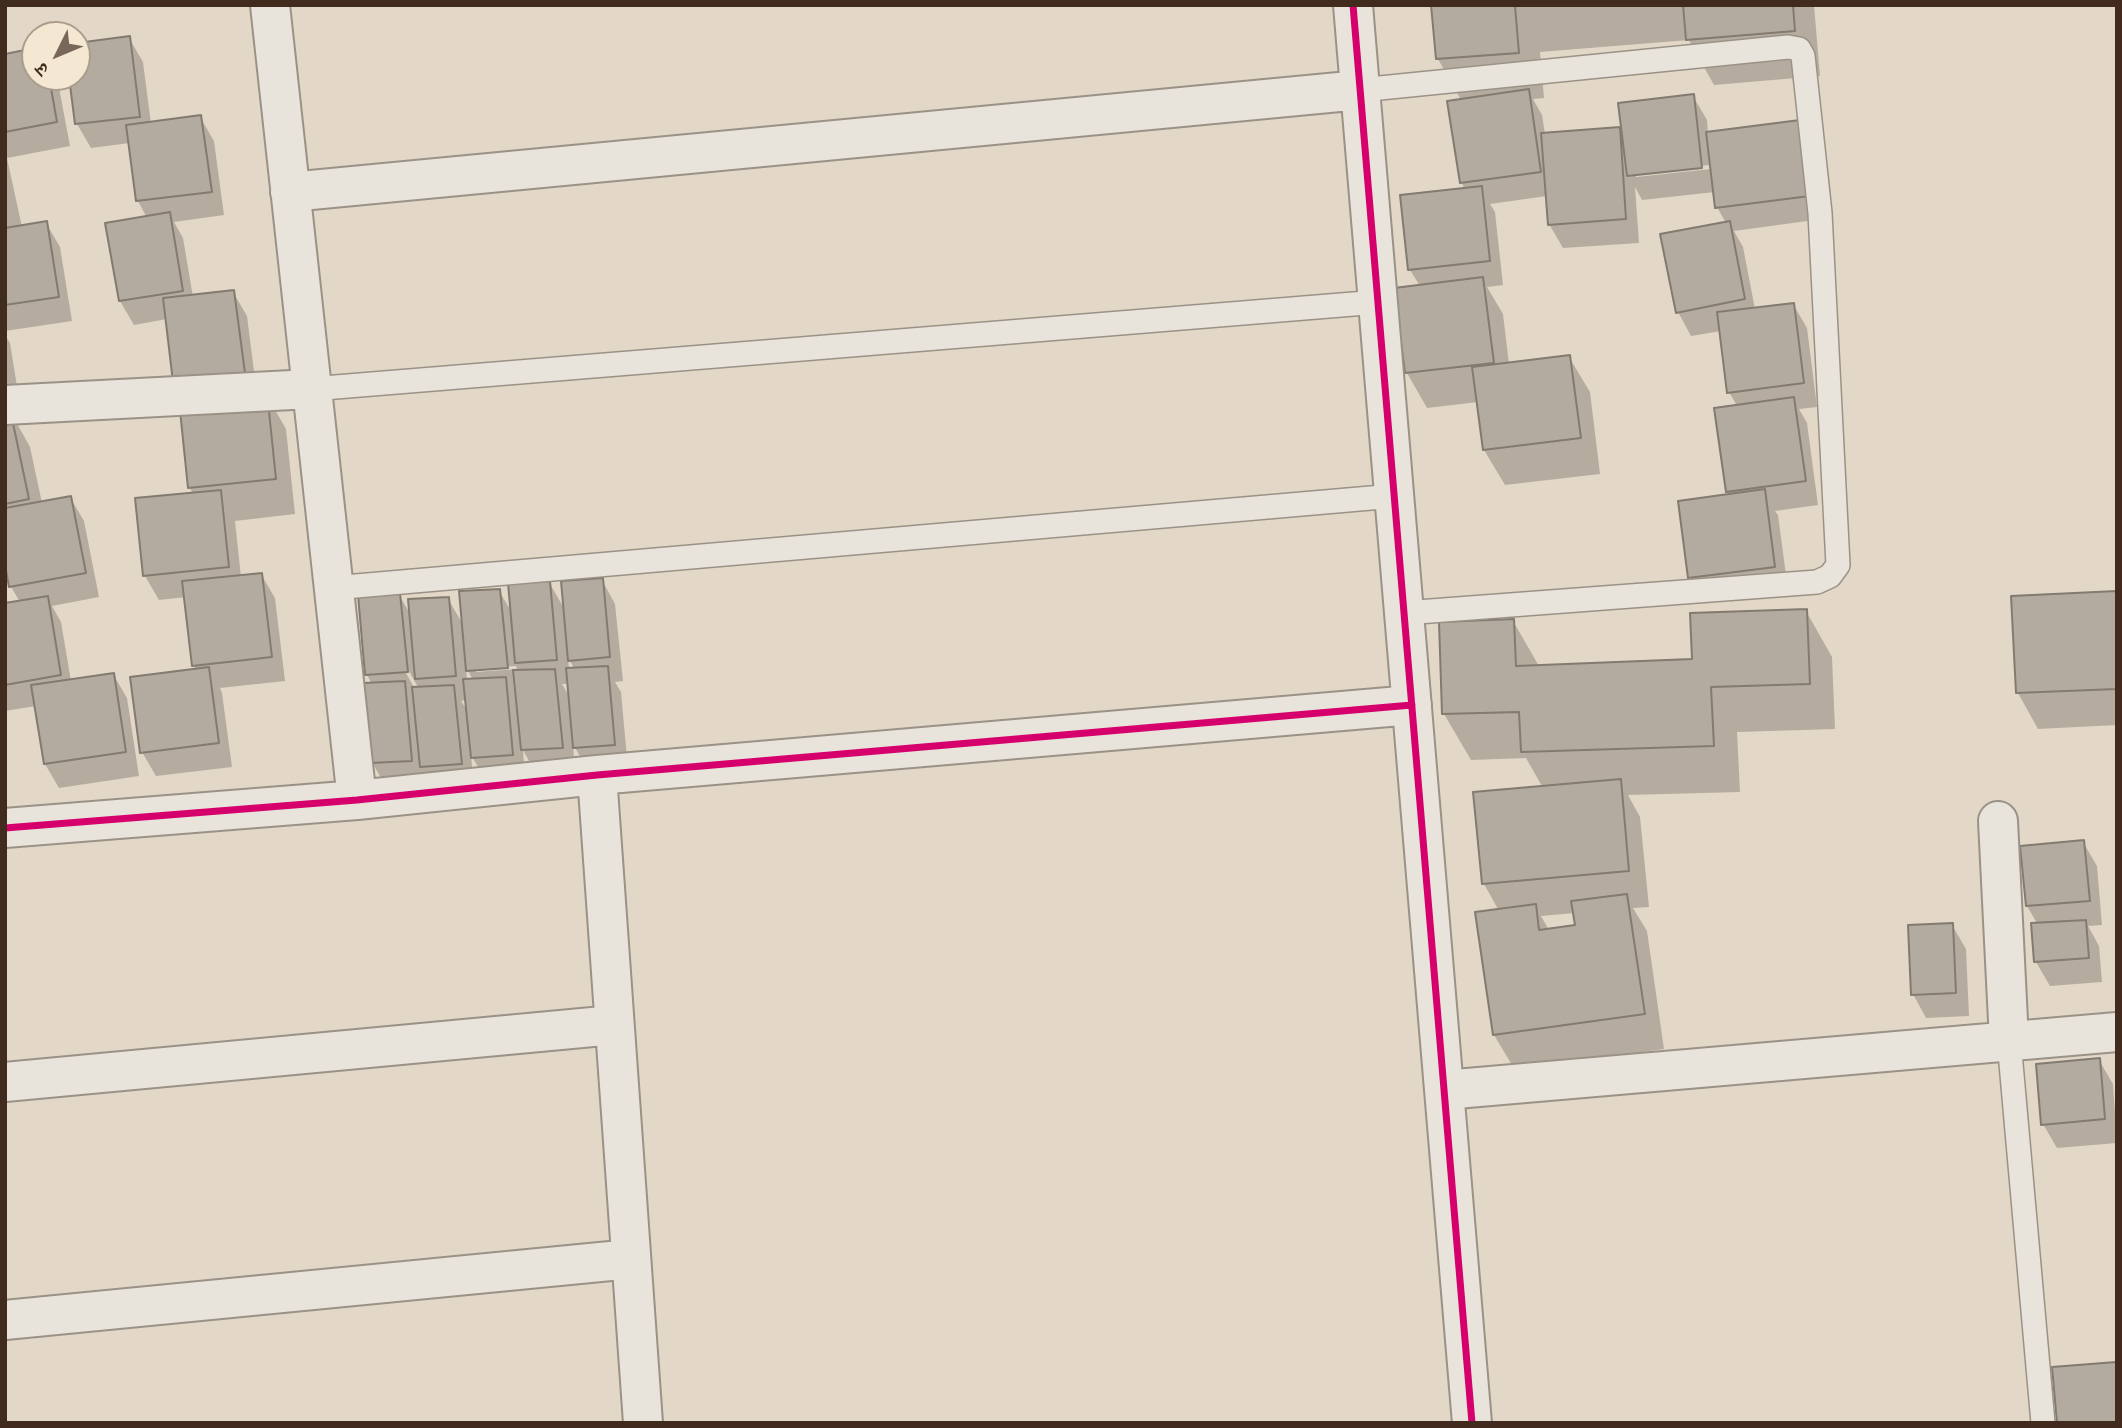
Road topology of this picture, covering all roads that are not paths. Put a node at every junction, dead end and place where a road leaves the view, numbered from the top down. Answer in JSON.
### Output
{"nodes":[{"id":1,"x":270,"y":5,"type":"edge"},
{"id":2,"x":1353,"y":5,"type":"edge"},
{"id":3,"x":1360,"y":90,"type":"junction"},
{"id":4,"x":290,"y":192,"type":"junction"},
{"id":5,"x":1378,"y":302,"type":"junction"},
{"id":6,"x":311,"y":388,"type":"junction"},
{"id":7,"x":5,"y":405,"type":"edge"},
{"id":8,"x":1394,"y":496,"type":"junction"},
{"id":9,"x":334,"y":588,"type":"junction"},
{"id":10,"x":1404,"y":613,"type":"junction"},
{"id":11,"x":1412,"y":705,"type":"junction"},
{"id":12,"x":597,"y":775,"type":"junction"},
{"id":13,"x":356,"y":800,"type":"junction"},
{"id":14,"x":1998,"y":821,"type":"dead end"},
{"id":15,"x":5,"y":828,"type":"edge"},
{"id":16,"x":614,"y":1025,"type":"junction"},
{"id":17,"x":2117,"y":1032,"type":"edge"},
{"id":18,"x":2009,"y":1041,"type":"junction"},
{"id":19,"x":5,"y":1083,"type":"edge"},
{"id":20,"x":1444,"y":1090,"type":"junction"},
{"id":21,"x":631,"y":1259,"type":"junction"},
{"id":22,"x":5,"y":1320,"type":"edge"},
{"id":23,"x":643,"y":1423,"type":"edge"},
{"id":24,"x":1472,"y":1423,"type":"edge"},
{"id":25,"x":2043,"y":1423,"type":"edge"}],
"edges":[{"from":1,"to":4,"type":"street"},
{"from":2,"to":3,"type":"street"},
{"from":3,"to":4,"type":"street"},
{"from":3,"to":5,"type":"street"},
{"from":3,"to":10,"type":"lane"},
{"from":4,"to":6,"type":"street"},
{"from":5,"to":6,"type":"lane"},
{"from":5,"to":8,"type":"street"},
{"from":6,"to":7,"type":"street"},
{"from":6,"to":9,"type":"street"},
{"from":8,"to":9,"type":"lane"},
{"from":8,"to":10,"type":"street"},
{"from":9,"to":13,"type":"street"},
{"from":10,"to":11,"type":"street"},
{"from":11,"to":12,"type":"street"},
{"from":11,"to":20,"type":"street"},
{"from":12,"to":13,"type":"street"},
{"from":12,"to":16,"type":"street"},
{"from":13,"to":15,"type":"street"},
{"from":14,"to":18,"type":"street"},
{"from":16,"to":19,"type":"street"},
{"from":16,"to":21,"type":"street"},
{"from":17,"to":18,"type":"street"},
{"from":18,"to":20,"type":"street"},
{"from":18,"to":25,"type":"lane"},
{"from":20,"to":24,"type":"street"},
{"from":21,"to":22,"type":"street"},
{"from":21,"to":23,"type":"street"}]}
